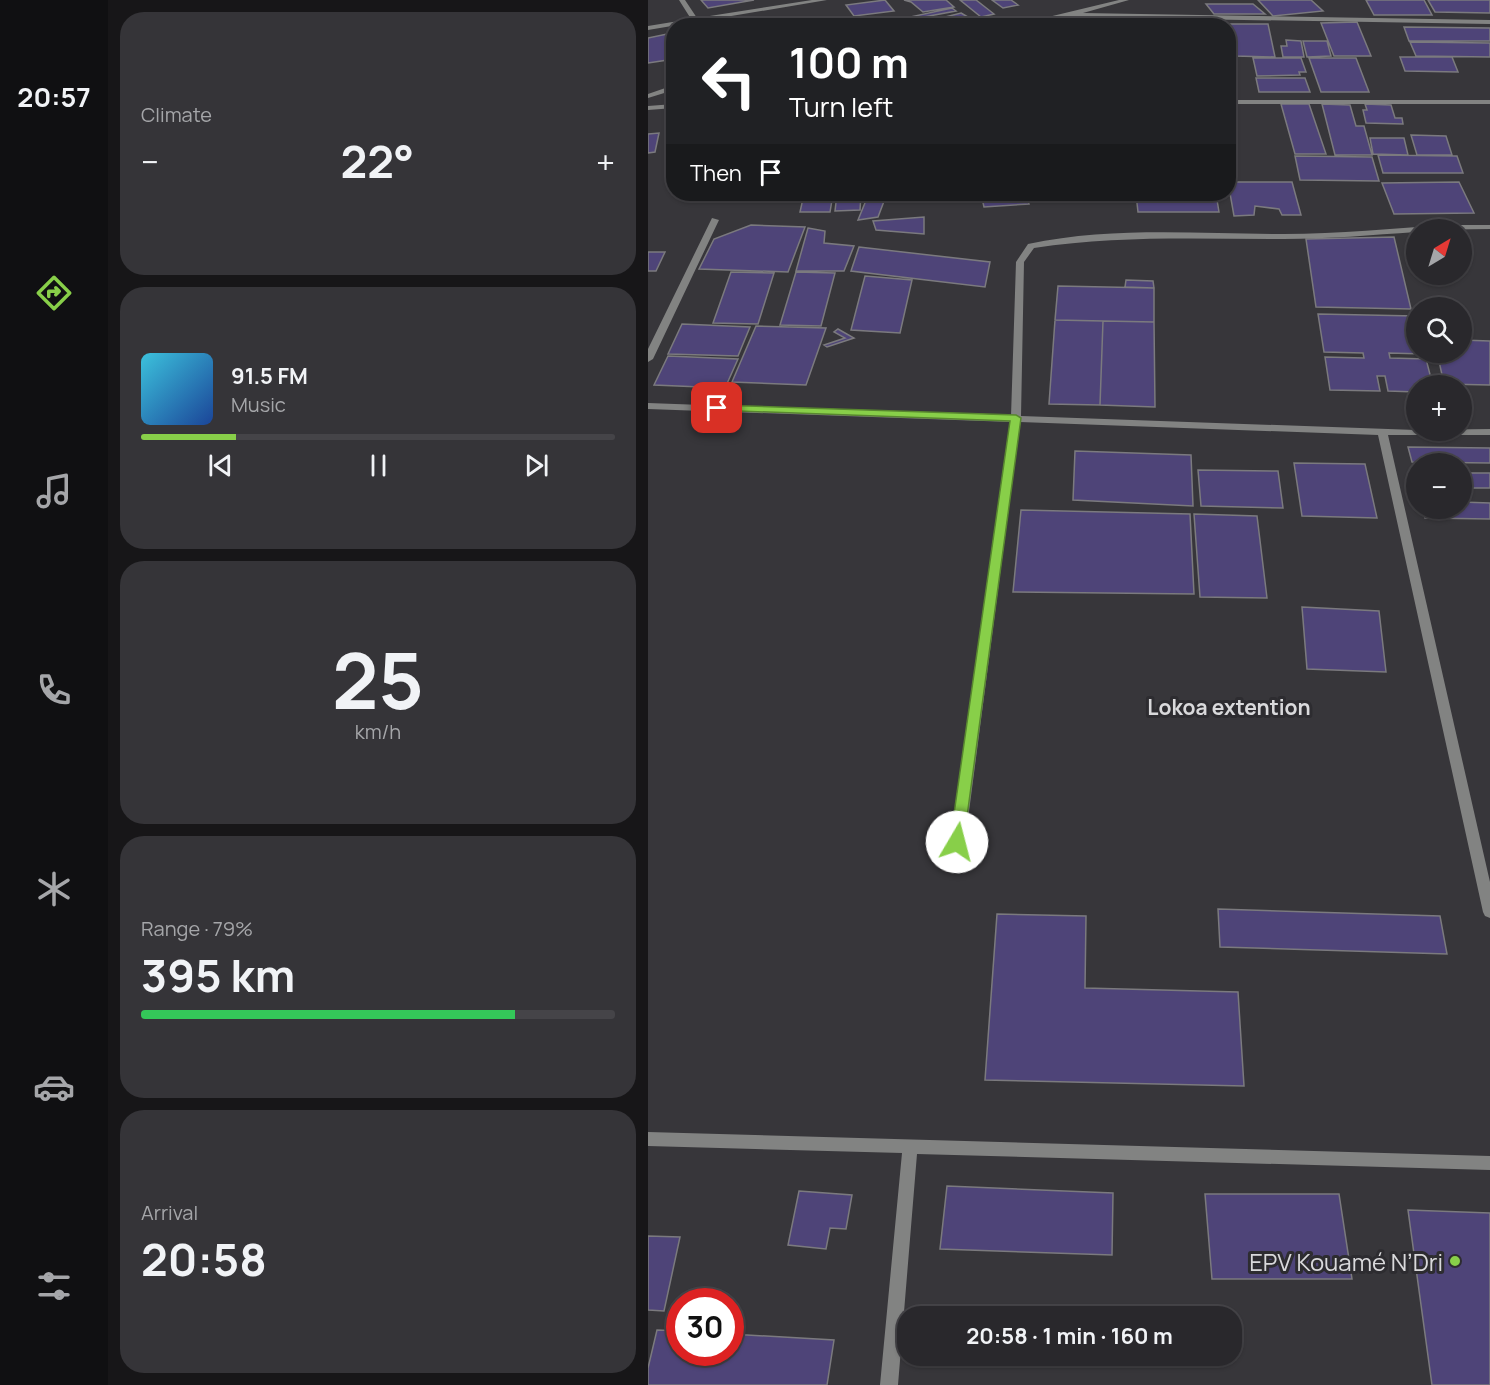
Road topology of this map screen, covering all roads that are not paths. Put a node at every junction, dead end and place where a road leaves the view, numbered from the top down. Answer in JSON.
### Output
{"nodes":[{"id":1,"x":682,"y":0,"type":"edge"},
{"id":2,"x":824,"y":0,"type":"edge"},
{"id":3,"x":1126,"y":0,"type":"edge"},
{"id":4,"x":1070,"y":15,"type":"junction"},
{"id":5,"x":1108,"y":16,"type":"joint"},
{"id":6,"x":694,"y":18,"type":"edge"},
{"id":7,"x":708,"y":18,"type":"edge"},
{"id":8,"x":1055,"y":18,"type":"edge"},
{"id":9,"x":1235,"y":18,"type":"edge"},
{"id":10,"x":1236,"y":18,"type":"edge"},
{"id":11,"x":1490,"y":22,"type":"edge"},
{"id":12,"x":666,"y":25,"type":"edge"},
{"id":13,"x":648,"y":28,"type":"edge"},
{"id":14,"x":666,"y":90,"type":"edge"},
{"id":15,"x":648,"y":96,"type":"edge"},
{"id":16,"x":1236,"y":102,"type":"edge"},
{"id":17,"x":1490,"y":102,"type":"edge"},
{"id":18,"x":666,"y":107,"type":"edge"},
{"id":19,"x":648,"y":108,"type":"edge"},
{"id":20,"x":715,"y":220,"type":"dead end"},
{"id":21,"x":1490,"y":227,"type":"edge"},
{"id":22,"x":648,"y":359,"type":"edge"},
{"id":23,"x":648,"y":406,"type":"edge"},
{"id":24,"x":1016,"y":418,"type":"junction"},
{"id":25,"x":1382,"y":432,"type":"junction"},
{"id":26,"x":1490,"y":432,"type":"edge"},
{"id":27,"x":957,"y":842,"type":"dead end"},
{"id":28,"x":1490,"y":912,"type":"edge"},
{"id":29,"x":648,"y":1139,"type":"edge"},
{"id":30,"x":910,"y":1147,"type":"junction"},
{"id":31,"x":1490,"y":1163,"type":"edge"},
{"id":32,"x":889,"y":1385,"type":"edge"}],
"edges":[{"from":1,"to":6,"type":"street"},
{"from":2,"to":7,"type":"street"},
{"from":3,"to":4,"type":"street"},
{"from":4,"to":5,"type":"street"},
{"from":4,"to":8,"type":"street"},
{"from":5,"to":9,"type":"street"},
{"from":10,"to":11,"type":"street"},
{"from":12,"to":13,"type":"street"},
{"from":14,"to":15,"type":"street"},
{"from":16,"to":17,"type":"street"},
{"from":18,"to":19,"type":"street"},
{"from":20,"to":22,"type":"street"},
{"from":21,"to":24,"type":"street"},
{"from":23,"to":24,"type":"street"},
{"from":24,"to":25,"type":"street"},
{"from":24,"to":27,"type":"street"},
{"from":25,"to":26,"type":"street"},
{"from":25,"to":28,"type":"street"},
{"from":29,"to":30,"type":"street"},
{"from":30,"to":31,"type":"street"},
{"from":30,"to":32,"type":"street"}]}
